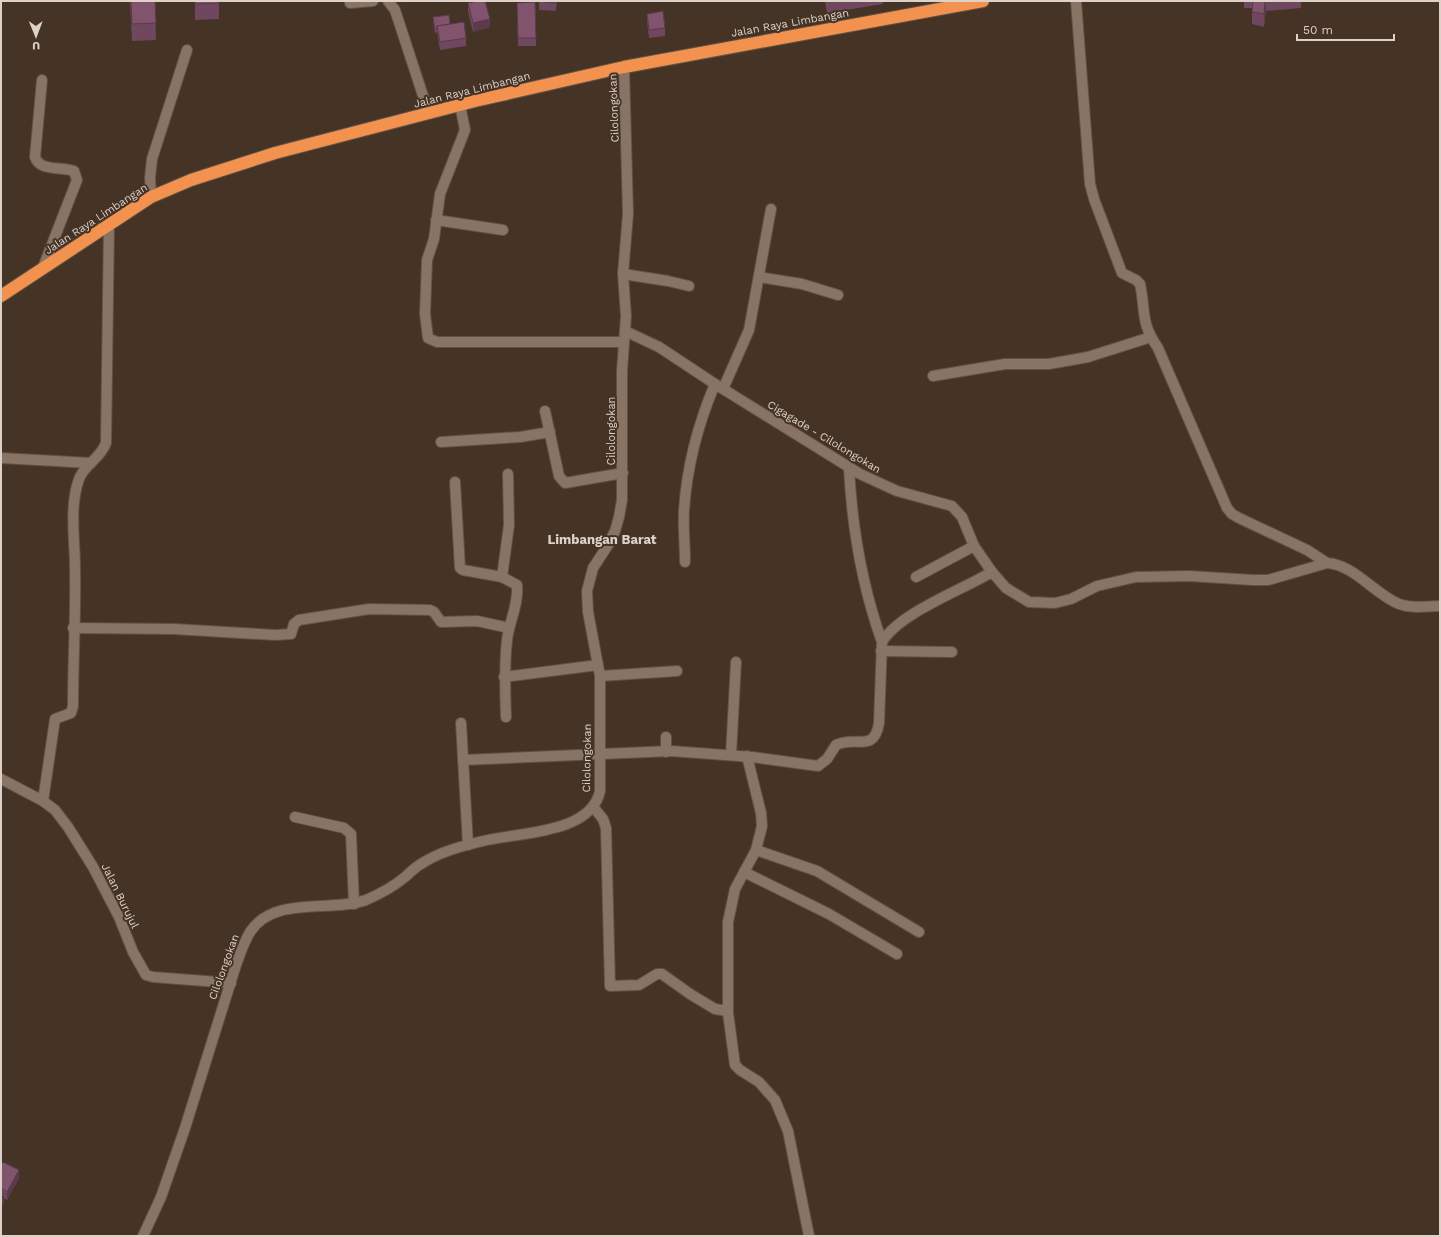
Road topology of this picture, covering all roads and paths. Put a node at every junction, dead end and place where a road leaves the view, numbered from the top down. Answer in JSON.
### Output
{"nodes":[{"id":1,"x":373,"y":1,"type":"edge"},
{"id":2,"x":388,"y":1,"type":"edge"},
{"id":3,"x":984,"y":1,"type":"edge"},
{"id":4,"x":1076,"y":1,"type":"edge"},
{"id":5,"x":350,"y":3,"type":"dead end"},
{"id":6,"x":187,"y":50,"type":"dead end"},
{"id":7,"x":624,"y":67,"type":"junction"},
{"id":8,"x":42,"y":80,"type":"dead end"},
{"id":9,"x":460,"y":105,"type":"junction"},
{"id":10,"x":429,"y":114,"type":"junction"},
{"id":11,"x":151,"y":197,"type":"junction"},
{"id":12,"x":771,"y":209,"type":"dead end"},
{"id":13,"x":436,"y":220,"type":"junction"},
{"id":14,"x":109,"y":224,"type":"junction"},
{"id":15,"x":503,"y":230,"type":"dead end"},
{"id":16,"x":42,"y":270,"type":"junction"},
{"id":17,"x":623,"y":274,"type":"junction"},
{"id":18,"x":759,"y":277,"type":"junction"},
{"id":19,"x":689,"y":286,"type":"dead end"},
{"id":20,"x":838,"y":295,"type":"dead end"},
{"id":21,"x":1,"y":296,"type":"edge"},
{"id":22,"x":624,"y":332,"type":"junction"},
{"id":23,"x":1151,"y":337,"type":"junction"},
{"id":24,"x":624,"y":342,"type":"junction"},
{"id":25,"x":933,"y":376,"type":"dead end"},
{"id":26,"x":719,"y":387,"type":"junction"},
{"id":27,"x":545,"y":411,"type":"dead end"},
{"id":28,"x":550,"y":432,"type":"junction"},
{"id":29,"x":441,"y":442,"type":"dead end"},
{"id":30,"x":1,"y":458,"type":"edge"},
{"id":31,"x":91,"y":463,"type":"junction"},
{"id":32,"x":848,"y":468,"type":"junction"},
{"id":33,"x":623,"y":473,"type":"junction"},
{"id":34,"x":508,"y":474,"type":"dead end"},
{"id":35,"x":454,"y":482,"type":"dead end"},
{"id":36,"x":974,"y":546,"type":"junction"},
{"id":37,"x":686,"y":562,"type":"dead end"},
{"id":38,"x":1327,"y":563,"type":"junction"},
{"id":39,"x":992,"y":572,"type":"junction"},
{"id":40,"x":502,"y":577,"type":"junction"},
{"id":41,"x":916,"y":577,"type":"dead end"},
{"id":42,"x":1440,"y":606,"type":"edge"},
{"id":43,"x":73,"y":628,"type":"junction"},
{"id":44,"x":509,"y":628,"type":"junction"},
{"id":45,"x":882,"y":646,"type":"junction"},
{"id":46,"x":952,"y":652,"type":"dead end"},
{"id":47,"x":736,"y":662,"type":"dead end"},
{"id":48,"x":598,"y":665,"type":"junction"},
{"id":49,"x":677,"y":671,"type":"dead end"},
{"id":50,"x":600,"y":676,"type":"junction"},
{"id":51,"x":504,"y":677,"type":"junction"},
{"id":52,"x":506,"y":717,"type":"dead end"},
{"id":53,"x":461,"y":722,"type":"dead end"},
{"id":54,"x":666,"y":736,"type":"dead end"},
{"id":55,"x":666,"y":752,"type":"junction"},
{"id":56,"x":600,"y":754,"type":"junction"},
{"id":57,"x":731,"y":755,"type":"junction"},
{"id":58,"x":747,"y":756,"type":"junction"},
{"id":59,"x":463,"y":760,"type":"junction"},
{"id":60,"x":1,"y":779,"type":"edge"},
{"id":61,"x":43,"y":801,"type":"junction"},
{"id":62,"x":594,"y":808,"type":"junction"},
{"id":63,"x":295,"y":817,"type":"dead end"},
{"id":64,"x":468,"y":845,"type":"junction"},
{"id":65,"x":756,"y":850,"type":"junction"},
{"id":66,"x":744,"y":872,"type":"junction"},
{"id":67,"x":354,"y":904,"type":"junction"},
{"id":68,"x":919,"y":932,"type":"dead end"},
{"id":69,"x":897,"y":954,"type":"dead end"},
{"id":70,"x":231,"y":983,"type":"junction"},
{"id":71,"x":728,"y":1012,"type":"junction"},
{"id":72,"x":143,"y":1236,"type":"edge"},
{"id":73,"x":809,"y":1236,"type":"edge"}],
"edges":[{"from":1,"to":5,"type":"street"},
{"from":2,"to":10,"type":"street"},
{"from":3,"to":7,"type":"highway","name":"Jalan Raya Limbangan"},
{"from":4,"to":23,"type":"street"},
{"from":6,"to":11,"type":"street"},
{"from":7,"to":9,"type":"highway","name":"Jalan Raya Limbangan"},
{"from":7,"to":17,"type":"street","name":"Cilolongokan"},
{"from":8,"to":16,"type":"street"},
{"from":9,"to":10,"type":"highway","name":"Jalan Raya Limbangan"},
{"from":9,"to":13,"type":"street"},
{"from":10,"to":11,"type":"highway","name":"Jalan Raya Limbangan"},
{"from":11,"to":14,"type":"highway","name":"Jalan Raya Limbangan"},
{"from":12,"to":18,"type":"street"},
{"from":13,"to":15,"type":"street"},
{"from":13,"to":24,"type":"street"},
{"from":14,"to":16,"type":"highway","name":"Jalan Raya Limbangan"},
{"from":14,"to":31,"type":"street"},
{"from":16,"to":21,"type":"highway","name":"Jalan Raya Limbangan"},
{"from":17,"to":19,"type":"street"},
{"from":17,"to":22,"type":"street","name":"Cilolongokan"},
{"from":18,"to":20,"type":"street"},
{"from":18,"to":26,"type":"street"},
{"from":22,"to":24,"type":"street","name":"Cilolongokan"},
{"from":22,"to":26,"type":"street","name":"Cigagade - Cilolongokan"},
{"from":23,"to":25,"type":"street"},
{"from":23,"to":38,"type":"street"},
{"from":24,"to":33,"type":"street","name":"Cilolongokan"},
{"from":26,"to":32,"type":"street","name":"Cigagade - Cilolongokan"},
{"from":26,"to":37,"type":"street"},
{"from":27,"to":28,"type":"street"},
{"from":28,"to":29,"type":"street"},
{"from":28,"to":33,"type":"street"},
{"from":30,"to":31,"type":"street"},
{"from":31,"to":43,"type":"street"},
{"from":32,"to":36,"type":"street","name":"Cigagade - Cilolongokan"},
{"from":32,"to":45,"type":"street"},
{"from":33,"to":48,"type":"street","name":"Cilolongokan"},
{"from":34,"to":40,"type":"street"},
{"from":35,"to":40,"type":"street"},
{"from":36,"to":39,"type":"street","name":"Cigagade - Cilolongokan"},
{"from":36,"to":41,"type":"street"},
{"from":38,"to":39,"type":"street","name":"Cigagade - Cilolongokan"},
{"from":38,"to":42,"type":"street"},
{"from":39,"to":45,"type":"street"},
{"from":40,"to":44,"type":"street"},
{"from":43,"to":44,"type":"street"},
{"from":43,"to":61,"type":"street"},
{"from":44,"to":51,"type":"street"},
{"from":45,"to":46,"type":"street"},
{"from":45,"to":58,"type":"street"},
{"from":47,"to":57,"type":"street"},
{"from":48,"to":50,"type":"street","name":"Cilolongokan"},
{"from":48,"to":51,"type":"street"},
{"from":49,"to":50,"type":"street"},
{"from":50,"to":56,"type":"street","name":"Cilolongokan"},
{"from":51,"to":52,"type":"street"},
{"from":53,"to":59,"type":"street"},
{"from":54,"to":55,"type":"street"},
{"from":55,"to":56,"type":"street"},
{"from":55,"to":57,"type":"street"},
{"from":56,"to":59,"type":"street"},
{"from":56,"to":62,"type":"street","name":"Cilolongokan"},
{"from":57,"to":58,"type":"street"},
{"from":58,"to":65,"type":"street"},
{"from":59,"to":64,"type":"street"},
{"from":60,"to":61,"type":"street","name":"Jalan Burujul"},
{"from":61,"to":70,"type":"street","name":"Jalan Burujul"},
{"from":62,"to":64,"type":"street","name":"Cilolongokan"},
{"from":62,"to":71,"type":"street"},
{"from":63,"to":67,"type":"street"},
{"from":64,"to":67,"type":"street","name":"Cilolongokan"},
{"from":65,"to":66,"type":"street"},
{"from":65,"to":68,"type":"street"},
{"from":66,"to":69,"type":"street"},
{"from":66,"to":71,"type":"street"},
{"from":67,"to":70,"type":"street","name":"Cilolongokan"},
{"from":70,"to":72,"type":"street","name":"Cilolongokan"},
{"from":71,"to":73,"type":"street"}]}
